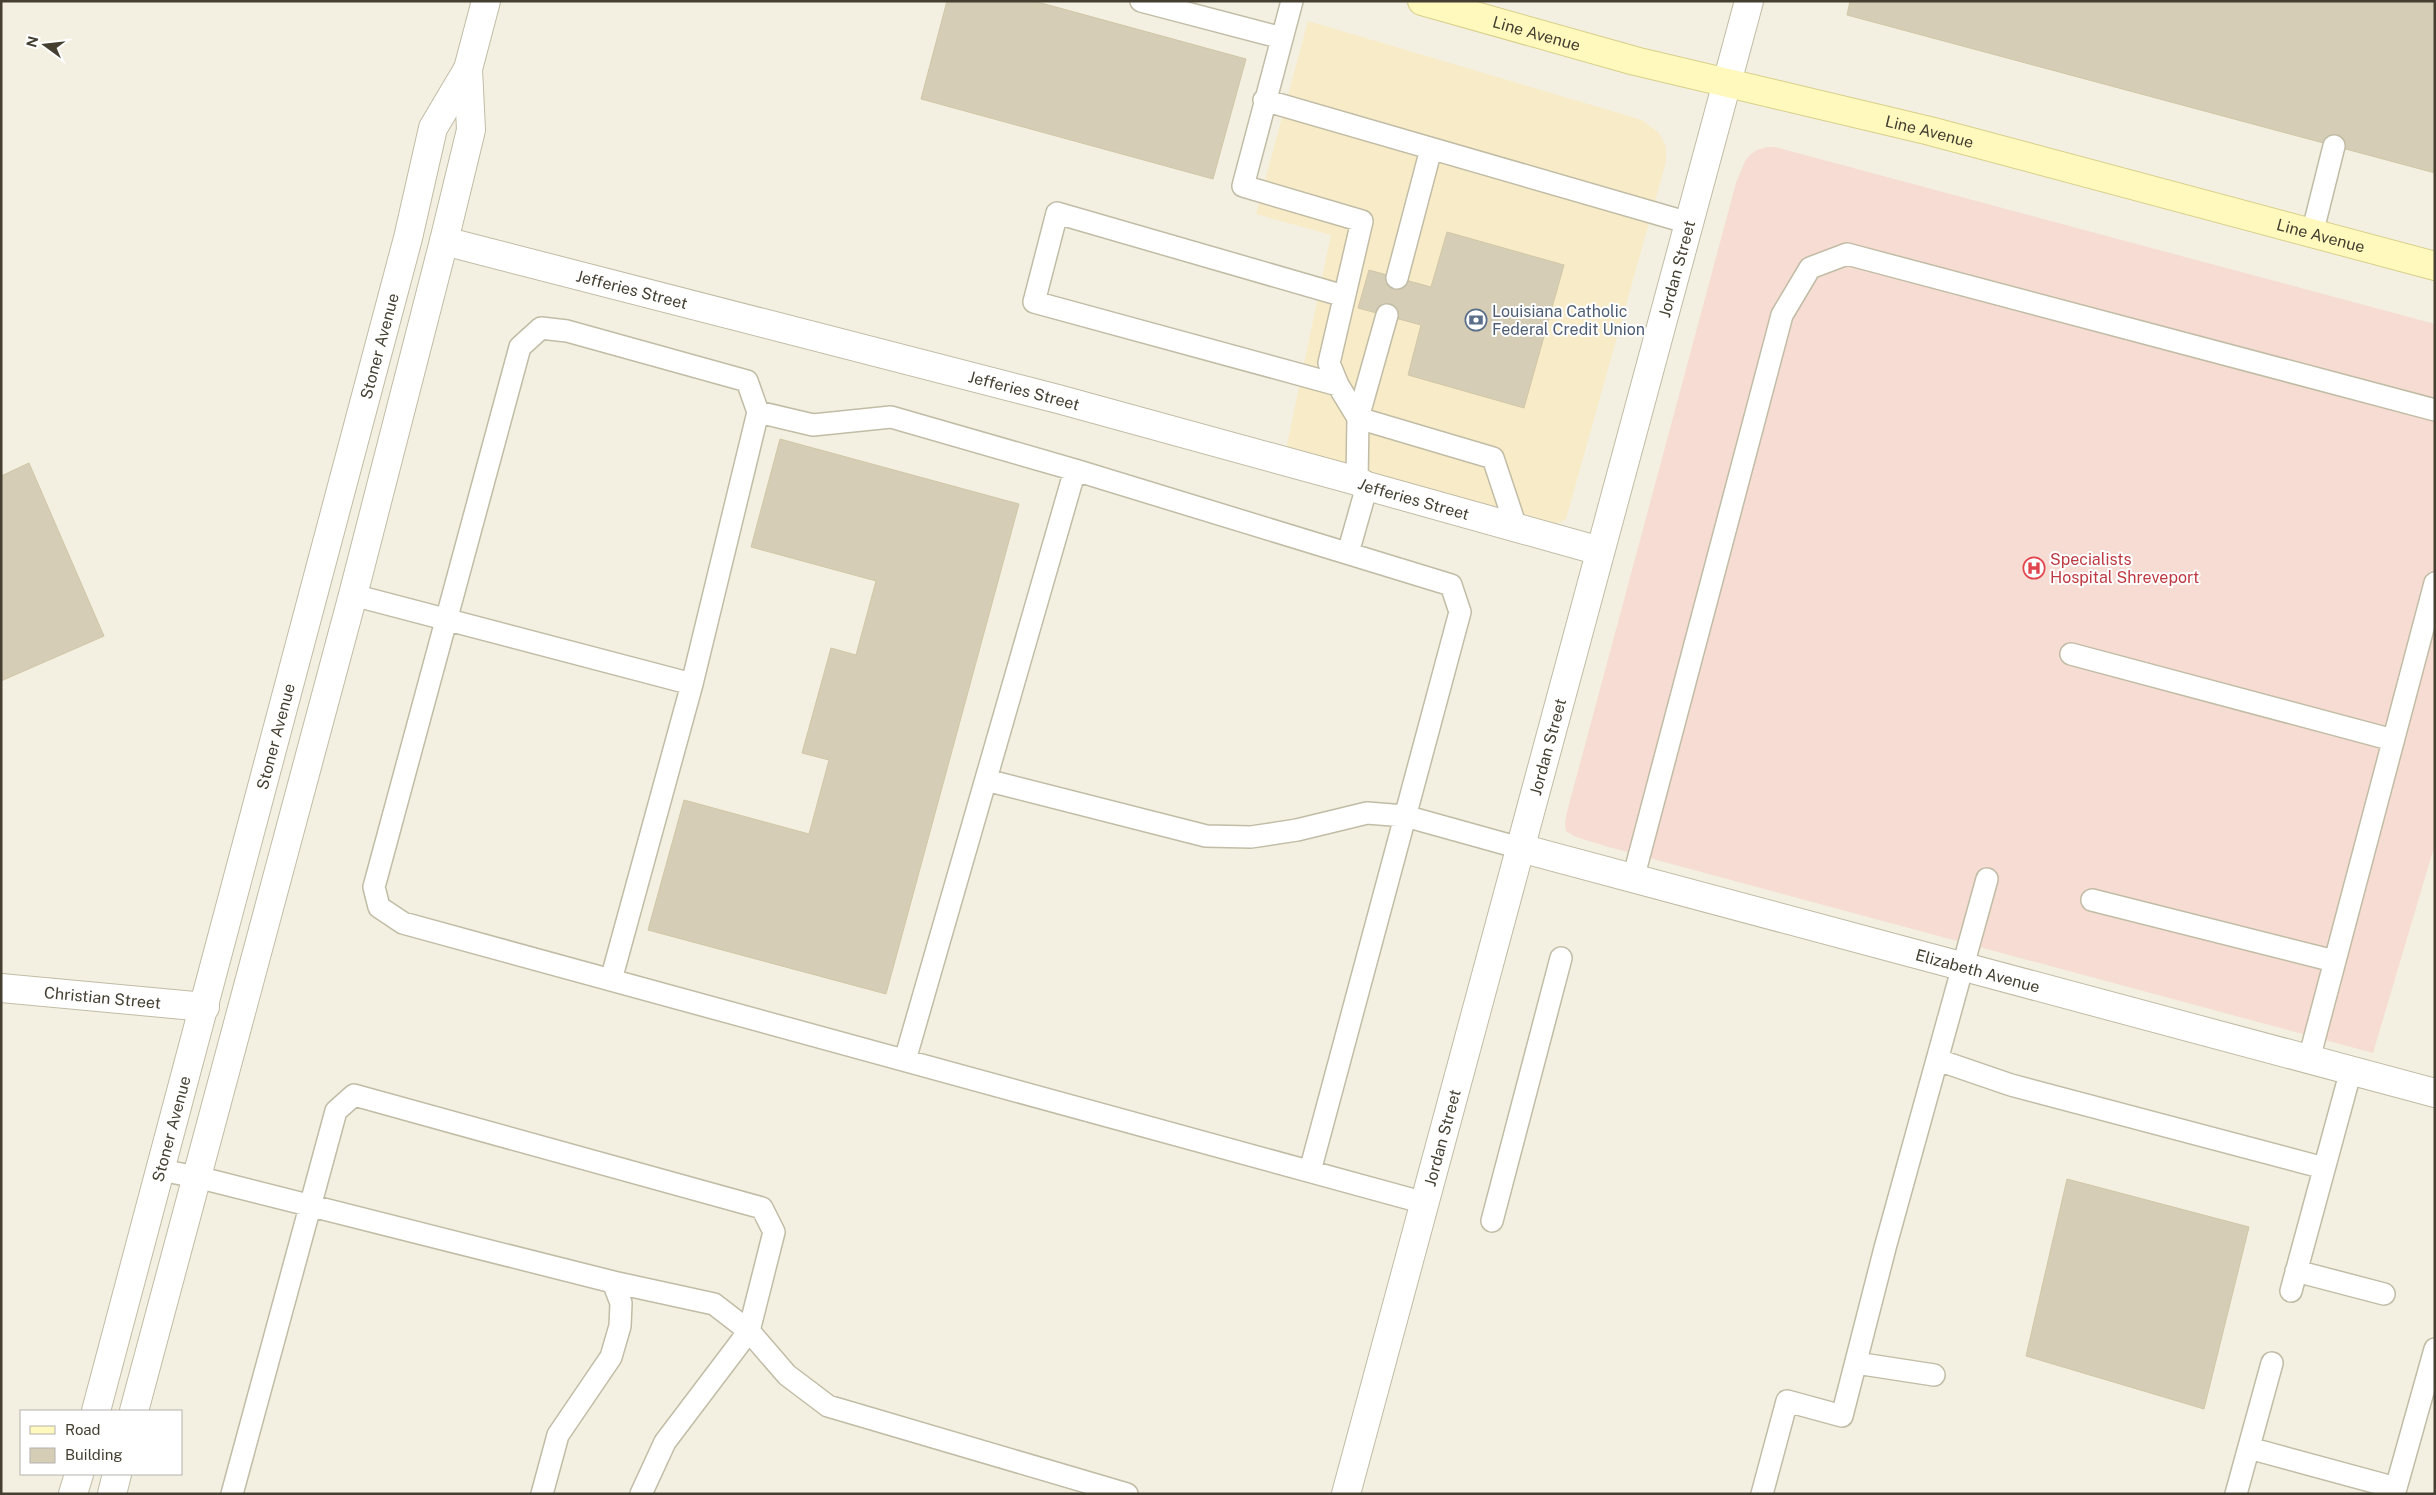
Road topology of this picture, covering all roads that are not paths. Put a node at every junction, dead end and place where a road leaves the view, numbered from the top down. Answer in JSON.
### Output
{"nodes":[{"id":1,"x":486,"y":1,"type":"edge"},
{"id":2,"x":1141,"y":1,"type":"edge"},
{"id":3,"x":1292,"y":1,"type":"edge"},
{"id":4,"x":1422,"y":1,"type":"edge"},
{"id":5,"x":1749,"y":1,"type":"edge"},
{"id":6,"x":1282,"y":38,"type":"junction"},
{"id":7,"x":468,"y":69,"type":"junction"},
{"id":8,"x":1727,"y":83,"type":"junction"},
{"id":9,"x":1264,"y":100,"type":"junction"},
{"id":10,"x":2334,"y":146,"type":"dead end"},
{"id":11,"x":1431,"y":149,"type":"junction"},
{"id":12,"x":1689,"y":222,"type":"junction"},
{"id":13,"x":2312,"y":234,"type":"junction"},
{"id":14,"x":444,"y":241,"type":"junction"},
{"id":15,"x":2435,"y":266,"type":"edge"},
{"id":16,"x":1397,"y":278,"type":"dead end"},
{"id":17,"x":1344,"y":296,"type":"junction"},
{"id":18,"x":1387,"y":316,"type":"dead end"},
{"id":19,"x":1338,"y":386,"type":"junction"},
{"id":20,"x":2435,"y":410,"type":"edge"},
{"id":21,"x":758,"y":412,"type":"junction"},
{"id":22,"x":1358,"y":418,"type":"junction"},
{"id":23,"x":1075,"y":470,"type":"junction"},
{"id":24,"x":1362,"y":483,"type":"junction"},
{"id":25,"x":1516,"y":527,"type":"junction"},
{"id":26,"x":1600,"y":551,"type":"junction"},
{"id":27,"x":1348,"y":553,"type":"junction"},
{"id":28,"x":2435,"y":584,"type":"edge"},
{"id":29,"x":353,"y":595,"type":"junction"},
{"id":30,"x":446,"y":618,"type":"junction"},
{"id":31,"x":2426,"y":650,"type":"edge"},
{"id":32,"x":2071,"y":654,"type":"dead end"},
{"id":33,"x":692,"y":684,"type":"junction"},
{"id":34,"x":2393,"y":740,"type":"junction"},
{"id":35,"x":986,"y":780,"type":"junction"},
{"id":36,"x":1405,"y":816,"type":"junction"},
{"id":37,"x":1520,"y":848,"type":"junction"},
{"id":38,"x":1987,"y":878,"type":"dead end"},
{"id":39,"x":1633,"y":879,"type":"junction"},
{"id":40,"x":2092,"y":900,"type":"dead end"},
{"id":41,"x":1561,"y":958,"type":"dead end"},
{"id":42,"x":2334,"y":961,"type":"junction"},
{"id":43,"x":1962,"y":967,"type":"junction"},
{"id":44,"x":611,"y":980,"type":"junction"},
{"id":45,"x":1,"y":988,"type":"edge"},
{"id":46,"x":205,"y":1007,"type":"junction"},
{"id":47,"x":2309,"y":1059,"type":"junction"},
{"id":48,"x":905,"y":1060,"type":"junction"},
{"id":49,"x":1938,"y":1060,"type":"junction"},
{"id":50,"x":2352,"y":1070,"type":"junction"},
{"id":51,"x":2435,"y":1093,"type":"edge"},
{"id":52,"x":2324,"y":1168,"type":"junction"},
{"id":53,"x":160,"y":1170,"type":"junction"},
{"id":54,"x":1310,"y":1172,"type":"junction"},
{"id":55,"x":197,"y":1177,"type":"junction"},
{"id":56,"x":1425,"y":1203,"type":"junction"},
{"id":57,"x":309,"y":1205,"type":"junction"},
{"id":58,"x":1492,"y":1221,"type":"dead end"},
{"id":59,"x":613,"y":1282,"type":"junction"},
{"id":60,"x":2384,"y":1294,"type":"dead end"},
{"id":61,"x":749,"y":1331,"type":"junction"},
{"id":62,"x":2435,"y":1349,"type":"edge"},
{"id":63,"x":1856,"y":1363,"type":"junction"},
{"id":64,"x":2272,"y":1363,"type":"dead end"},
{"id":65,"x":1934,"y":1375,"type":"dead end"},
{"id":66,"x":96,"y":1410,"type":"edge"},
{"id":67,"x":134,"y":1410,"type":"edge"},
{"id":68,"x":2249,"y":1448,"type":"junction"},
{"id":69,"x":79,"y":1475,"type":"edge"},
{"id":70,"x":118,"y":1475,"type":"edge"},
{"id":71,"x":73,"y":1494,"type":"edge"},
{"id":72,"x":112,"y":1494,"type":"edge"},
{"id":73,"x":232,"y":1494,"type":"edge"},
{"id":74,"x":542,"y":1494,"type":"edge"},
{"id":75,"x":640,"y":1494,"type":"edge"},
{"id":76,"x":1127,"y":1494,"type":"edge"},
{"id":77,"x":1346,"y":1494,"type":"edge"},
{"id":78,"x":1762,"y":1494,"type":"edge"},
{"id":79,"x":2236,"y":1494,"type":"edge"}],
"edges":[{"from":1,"to":7,"type":"street","name":"Stoner Avenue"},
{"from":2,"to":6,"type":"lane"},
{"from":3,"to":6,"type":"lane"},
{"from":4,"to":8,"type":"main road","name":"Line Avenue"},
{"from":5,"to":8,"type":"street","name":"Jordan Street"},
{"from":6,"to":9,"type":"lane"},
{"from":7,"to":14,"type":"street","name":"Stoner Avenue"},
{"from":7,"to":46,"type":"street","name":"Stoner Avenue"},
{"from":8,"to":12,"type":"street","name":"Jordan Street"},
{"from":8,"to":13,"type":"main road","name":"Line Avenue"},
{"from":9,"to":11,"type":"lane"},
{"from":9,"to":17,"type":"lane"},
{"from":10,"to":13,"type":"lane"},
{"from":11,"to":12,"type":"lane"},
{"from":11,"to":16,"type":"lane"},
{"from":12,"to":26,"type":"street","name":"Jordan Street"},
{"from":13,"to":15,"type":"main road","name":"Line Avenue"},
{"from":14,"to":24,"type":"street","name":"Jefferies Street"},
{"from":14,"to":29,"type":"street","name":"Stoner Avenue"},
{"from":17,"to":19,"type":"lane"},
{"from":17,"to":19,"type":"lane"},
{"from":18,"to":22,"type":"lane"},
{"from":19,"to":22,"type":"lane"},
{"from":20,"to":39,"type":"lane"},
{"from":21,"to":23,"type":"lane"},
{"from":21,"to":30,"type":"lane"},
{"from":21,"to":33,"type":"lane"},
{"from":22,"to":24,"type":"lane"},
{"from":22,"to":25,"type":"lane"},
{"from":23,"to":27,"type":"lane"},
{"from":23,"to":35,"type":"lane"},
{"from":24,"to":25,"type":"street","name":"Jefferies Street"},
{"from":24,"to":27,"type":"lane"},
{"from":25,"to":26,"type":"street","name":"Jefferies Street"},
{"from":26,"to":37,"type":"street","name":"Jordan Street"},
{"from":27,"to":36,"type":"lane"},
{"from":28,"to":31,"type":"lane"},
{"from":29,"to":30,"type":"lane"},
{"from":29,"to":55,"type":"street","name":"Stoner Avenue"},
{"from":30,"to":33,"type":"lane"},
{"from":30,"to":44,"type":"lane"},
{"from":31,"to":34,"type":"lane"},
{"from":32,"to":34,"type":"lane"},
{"from":33,"to":44,"type":"lane"},
{"from":34,"to":42,"type":"lane"},
{"from":35,"to":36,"type":"lane"},
{"from":35,"to":48,"type":"lane"},
{"from":36,"to":37,"type":"lane"},
{"from":36,"to":54,"type":"lane"},
{"from":37,"to":39,"type":"street","name":"Elizabeth Avenue"},
{"from":37,"to":56,"type":"street","name":"Jordan Street"},
{"from":38,"to":43,"type":"lane"},
{"from":39,"to":43,"type":"street","name":"Elizabeth Avenue"},
{"from":40,"to":42,"type":"lane"},
{"from":41,"to":58,"type":"lane"},
{"from":42,"to":47,"type":"lane"},
{"from":43,"to":47,"type":"street","name":"Elizabeth Avenue"},
{"from":43,"to":49,"type":"lane"},
{"from":44,"to":48,"type":"lane"},
{"from":45,"to":46,"type":"street","name":"Christian Street"},
{"from":46,"to":53,"type":"street","name":"Stoner Avenue"},
{"from":47,"to":50,"type":"street","name":"Elizabeth Avenue"},
{"from":48,"to":54,"type":"lane"},
{"from":49,"to":52,"type":"lane"},
{"from":49,"to":63,"type":"lane"},
{"from":50,"to":51,"type":"street","name":"Elizabeth Avenue"},
{"from":50,"to":52,"type":"lane"},
{"from":52,"to":60,"type":"lane"},
{"from":53,"to":55,"type":"lane"},
{"from":53,"to":66,"type":"street","name":"Stoner Avenue"},
{"from":54,"to":56,"type":"lane"},
{"from":55,"to":57,"type":"lane"},
{"from":55,"to":67,"type":"street","name":"Stoner Avenue"},
{"from":56,"to":77,"type":"street","name":"Jordan Street"},
{"from":57,"to":59,"type":"lane"},
{"from":57,"to":61,"type":"lane"},
{"from":57,"to":73,"type":"lane"},
{"from":59,"to":61,"type":"lane"},
{"from":59,"to":74,"type":"lane"},
{"from":61,"to":75,"type":"lane"},
{"from":61,"to":76,"type":"lane"},
{"from":62,"to":68,"type":"lane"},
{"from":63,"to":65,"type":"lane"},
{"from":63,"to":78,"type":"lane"},
{"from":64,"to":68,"type":"lane"},
{"from":68,"to":79,"type":"lane"},
{"from":69,"to":71,"type":"street"},
{"from":70,"to":72,"type":"street"}]}
